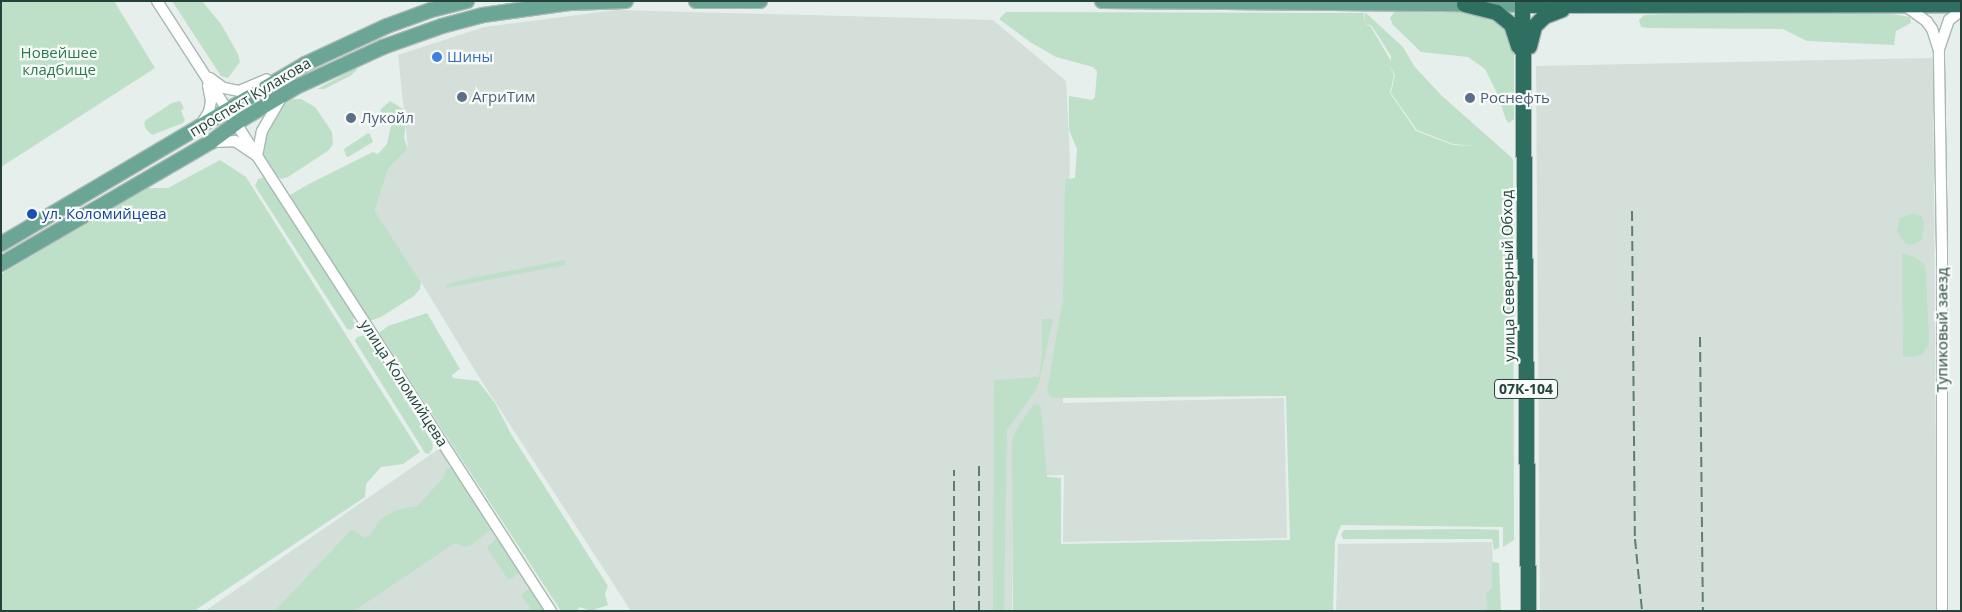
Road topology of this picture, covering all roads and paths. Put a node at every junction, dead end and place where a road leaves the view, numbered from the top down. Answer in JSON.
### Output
{"nodes":[{"id":1,"x":157,"y":1,"type":"edge"},
{"id":2,"x":467,"y":1,"type":"edge"},
{"id":3,"x":626,"y":1,"type":"edge"},
{"id":4,"x":696,"y":1,"type":"edge"},
{"id":5,"x":760,"y":1,"type":"edge"},
{"id":6,"x":1102,"y":1,"type":"edge"},
{"id":7,"x":1522,"y":3,"type":"edge"},
{"id":8,"x":1464,"y":4,"type":"junction"},
{"id":9,"x":1594,"y":4,"type":"junction"},
{"id":10,"x":1902,"y":4,"type":"junction"},
{"id":11,"x":1961,"y":4,"type":"edge"},
{"id":12,"x":1961,"y":11,"type":"edge"},
{"id":13,"x":1939,"y":49,"type":"junction"},
{"id":14,"x":1524,"y":61,"type":"junction"},
{"id":15,"x":304,"y":64,"type":"junction"},
{"id":16,"x":203,"y":72,"type":"junction"},
{"id":17,"x":284,"y":94,"type":"junction"},
{"id":18,"x":227,"y":110,"type":"junction"},
{"id":19,"x":236,"y":124,"type":"junction"},
{"id":20,"x":197,"y":129,"type":"junction"},
{"id":21,"x":211,"y":142,"type":"junction"},
{"id":22,"x":257,"y":156,"type":"junction"},
{"id":23,"x":1,"y":244,"type":"edge"},
{"id":24,"x":1,"y":264,"type":"edge"},
{"id":25,"x":551,"y":611,"type":"edge"},
{"id":26,"x":1528,"y":611,"type":"edge"},
{"id":27,"x":1942,"y":611,"type":"edge"}],
"edges":[{"from":1,"to":16,"type":"street","name":"улица Коломийцева"},
{"from":2,"to":15,"type":"main road","name":"проспект Кулакова"},
{"from":3,"to":17,"type":"main road","name":"проспект Кулакова"},
{"from":4,"to":5,"type":"main road"},
{"from":6,"to":8,"type":"main road"},
{"from":7,"to":8,"type":"main road"},
{"from":7,"to":9,"type":"highway"},
{"from":7,"to":14,"type":"highway","name":"улица Северный Обход","number":"07К-104"},
{"from":8,"to":14,"type":"highway"},
{"from":9,"to":10,"type":"highway"},
{"from":9,"to":14,"type":"highway"},
{"from":10,"to":11,"type":"highway"},
{"from":10,"to":13,"type":"street"},
{"from":12,"to":13,"type":"street"},
{"from":13,"to":27,"type":"street","name":"Тупиковый заезд"},
{"from":14,"to":26,"type":"highway","name":"улица Северный Обход","number":"07К-104"},
{"from":15,"to":16,"type":"street"},
{"from":15,"to":18,"type":"main road","name":"проспект Кулакова"},
{"from":16,"to":18,"type":"street","name":"улица Коломийцева"},
{"from":16,"to":20,"type":"street"},
{"from":17,"to":19,"type":"main road","name":"проспект Кулакова"},
{"from":17,"to":22,"type":"street"},
{"from":18,"to":19,"type":"street","name":"улица Коломийцева"},
{"from":18,"to":20,"type":"main road","name":"проспект Кулакова"},
{"from":19,"to":21,"type":"main road","name":"проспект Кулакова"},
{"from":19,"to":22,"type":"street","name":"улица Коломийцева"},
{"from":20,"to":23,"type":"main road","name":"проспект Кулакова"},
{"from":21,"to":22,"type":"street","name":"улица Коломийцева"},
{"from":21,"to":24,"type":"main road","name":"проспект Кулакова"},
{"from":22,"to":25,"type":"street","name":"улица Коломийцева"}]}
